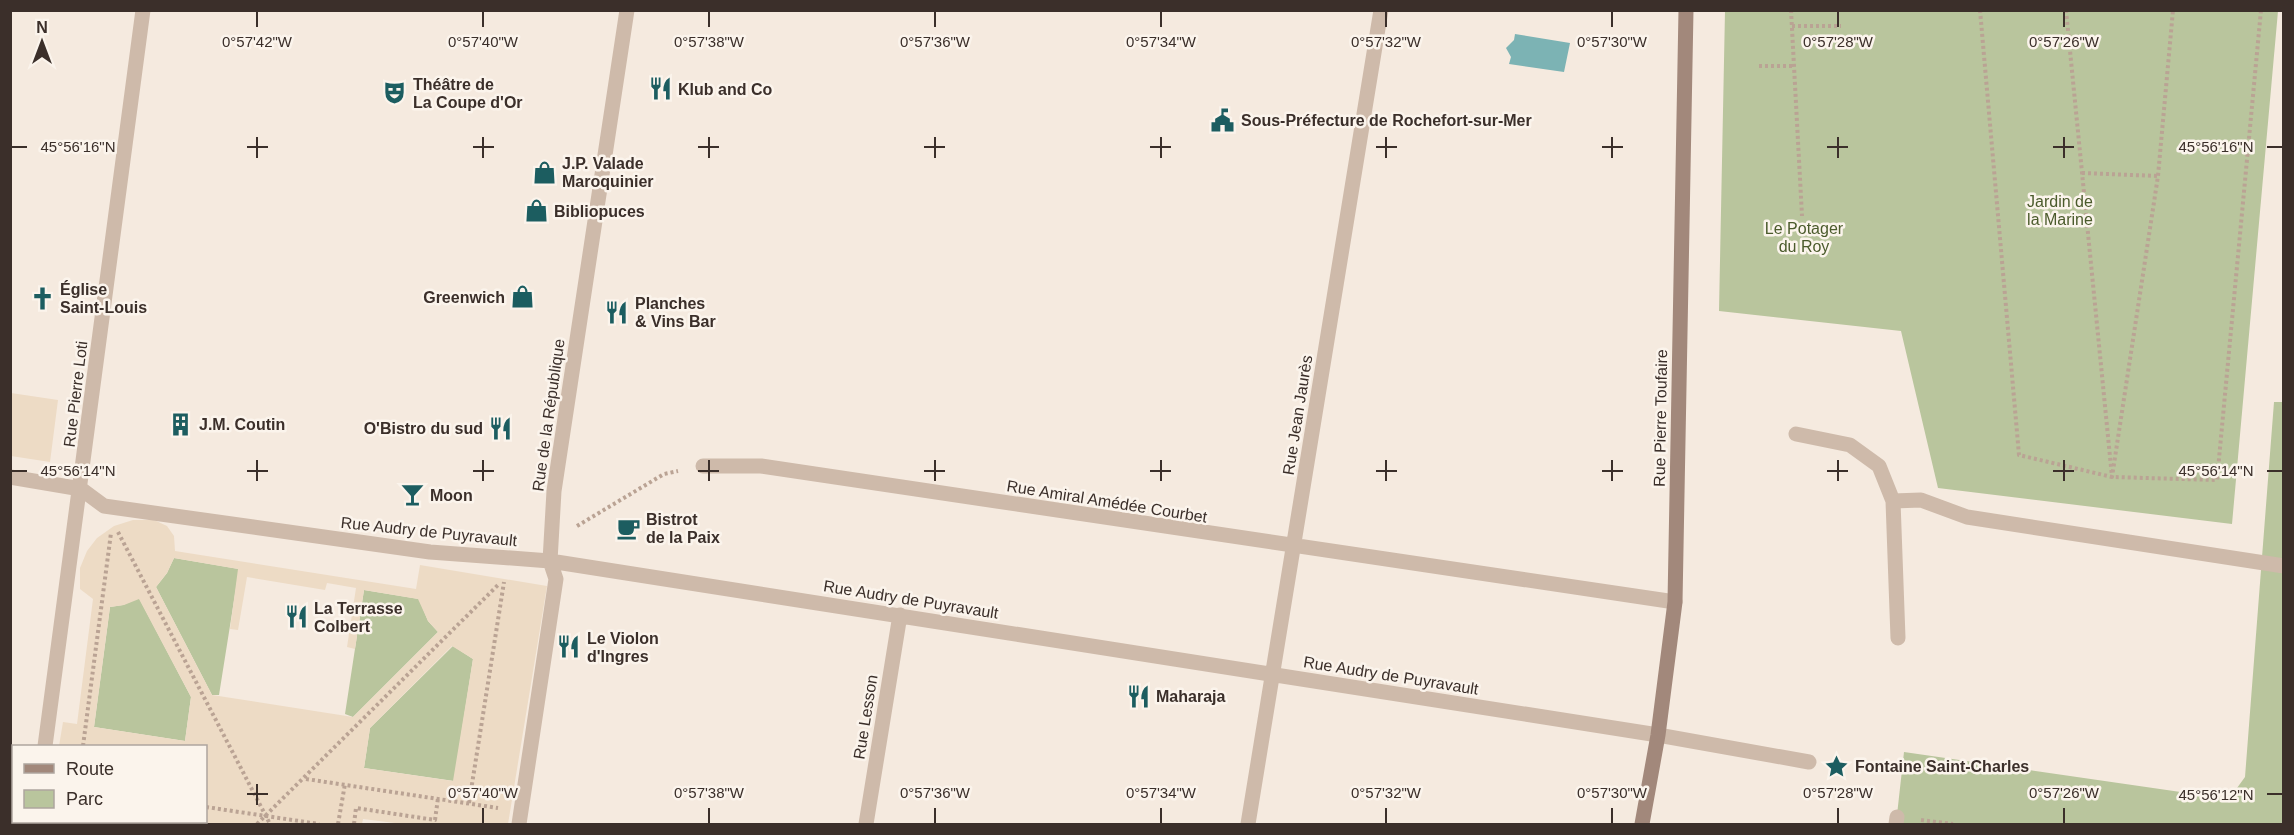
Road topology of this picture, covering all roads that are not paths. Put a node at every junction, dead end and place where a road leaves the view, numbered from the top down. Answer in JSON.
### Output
{"nodes":[{"id":1,"x":143,"y":10,"type":"edge"},
{"id":2,"x":627,"y":10,"type":"edge"},
{"id":3,"x":1381,"y":10,"type":"edge"},
{"id":4,"x":1686,"y":10,"type":"edge"},
{"id":5,"x":1796,"y":434,"type":"dead end"},
{"id":6,"x":703,"y":466,"type":"road end"},
{"id":7,"x":10,"y":477,"type":"edge"},
{"id":8,"x":81,"y":489,"type":"junction"},
{"id":9,"x":1893,"y":501,"type":"junction"},
{"id":10,"x":1294,"y":547,"type":"junction"},
{"id":11,"x":550,"y":561,"type":"junction"},
{"id":12,"x":2283,"y":566,"type":"edge"},
{"id":13,"x":1675,"y":602,"type":"junction"},
{"id":14,"x":900,"y":615,"type":"junction"},
{"id":15,"x":1898,"y":638,"type":"dead end"},
{"id":16,"x":1273,"y":674,"type":"junction"},
{"id":17,"x":1658,"y":735,"type":"junction"},
{"id":18,"x":45,"y":745,"type":"edge"},
{"id":19,"x":1809,"y":762,"type":"dead end"},
{"id":20,"x":520,"y":818,"type":"edge"},
{"id":21,"x":866,"y":825,"type":"edge"},
{"id":22,"x":1248,"y":825,"type":"edge"},
{"id":23,"x":1642,"y":825,"type":"edge"}],
"edges":[{"from":1,"to":8,"type":"street","name":"Rue Pierre Loti"},
{"from":2,"to":11,"type":"street","name":"Rue de la République"},
{"from":3,"to":10,"type":"street","name":"Rue Jean Jaurès"},
{"from":4,"to":13,"type":"main road","name":"Rue Pierre Toufaire"},
{"from":5,"to":9,"type":"street"},
{"from":6,"to":10,"type":"street","name":"Rue Amiral Amédée Courbet"},
{"from":7,"to":8,"type":"street","name":"Rue Audry de Puyravault"},
{"from":8,"to":11,"type":"street","name":"Rue Audry de Puyravault"},
{"from":8,"to":18,"type":"street","name":"Rue Pierre Loti"},
{"from":9,"to":12,"type":"street"},
{"from":9,"to":15,"type":"street"},
{"from":10,"to":13,"type":"street","name":"Rue Amiral Amédée Courbet"},
{"from":10,"to":16,"type":"street","name":"Rue Jean Jaurès"},
{"from":11,"to":14,"type":"street","name":"Rue Audry de Puyravault"},
{"from":11,"to":20,"type":"street","name":"Rue de la République"},
{"from":13,"to":17,"type":"main road","name":"Rue Pierre Toufaire"},
{"from":14,"to":16,"type":"street","name":"Rue Audry de Puyravault"},
{"from":14,"to":21,"type":"street","name":"Rue Lesson"},
{"from":16,"to":17,"type":"street","name":"Rue Audry de Puyravault"},
{"from":16,"to":22,"type":"street","name":"Rue Jean Jaurès"},
{"from":17,"to":19,"type":"street","name":"Rue Audry de Puyravault"},
{"from":17,"to":23,"type":"main road","name":"Rue Pierre Toufaire"}]}
